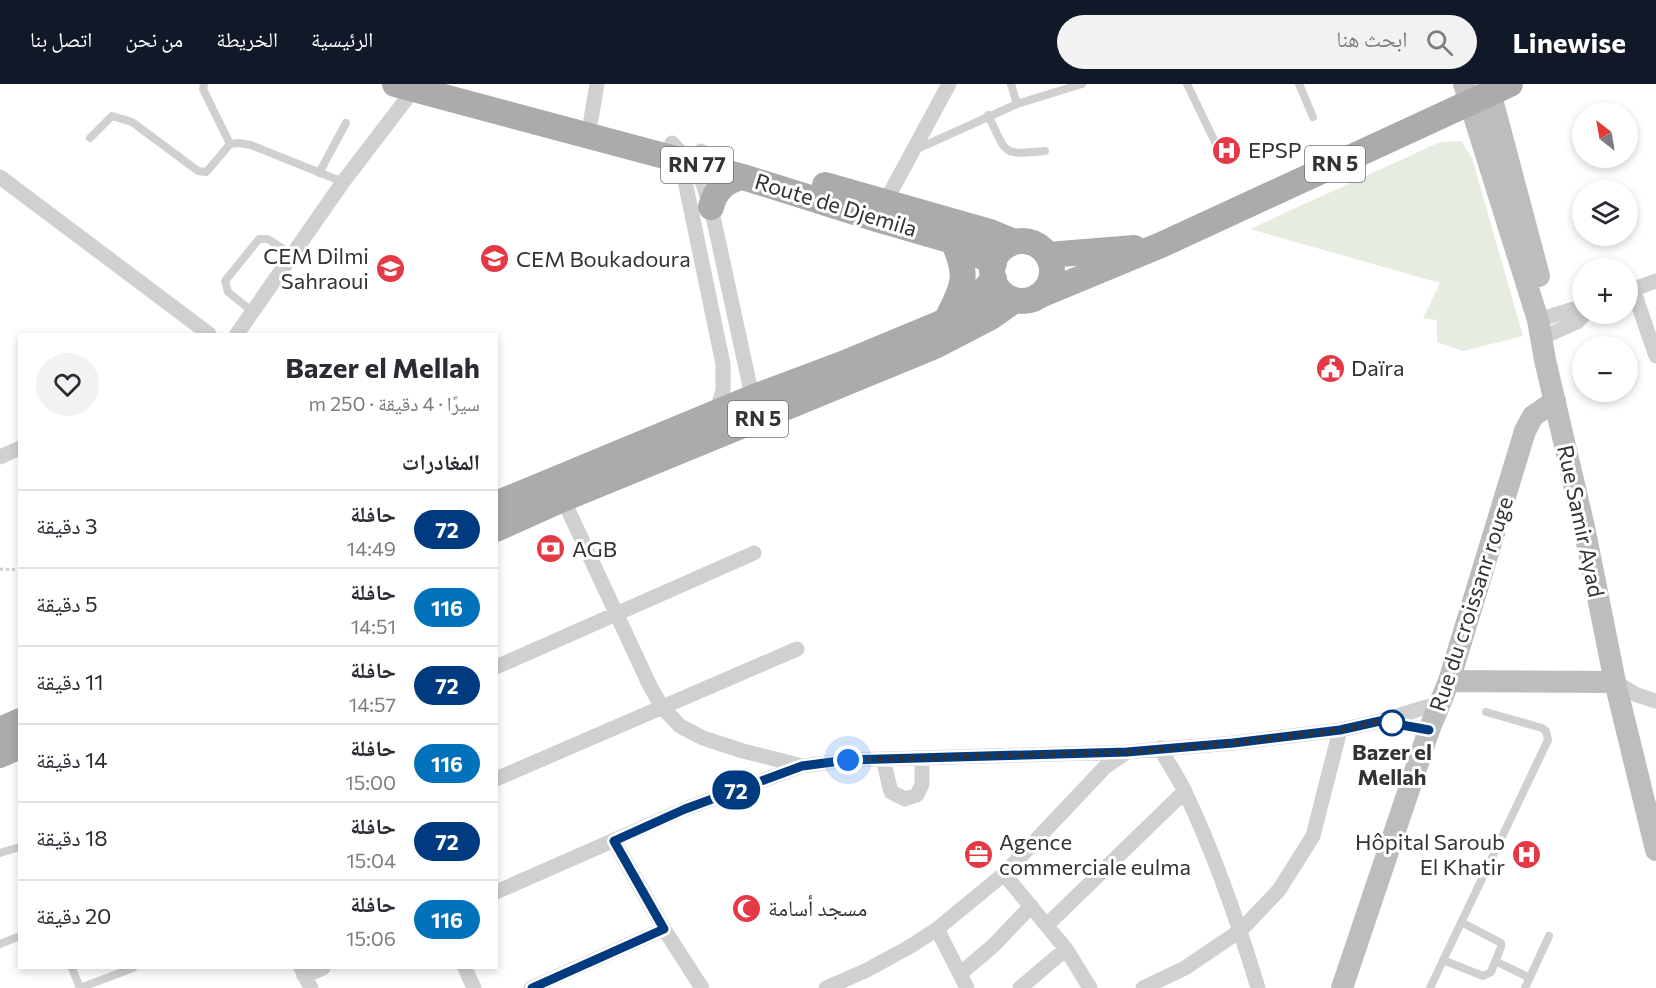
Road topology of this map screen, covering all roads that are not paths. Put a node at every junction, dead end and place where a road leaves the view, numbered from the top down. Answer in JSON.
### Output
{"nodes":[{"id":1,"x":204,"y":84,"type":"edge"},
{"id":2,"x":453,"y":84,"type":"edge"},
{"id":3,"x":597,"y":84,"type":"edge"},
{"id":4,"x":949,"y":84,"type":"edge"},
{"id":5,"x":1011,"y":84,"type":"edge"},
{"id":6,"x":1082,"y":84,"type":"edge"},
{"id":7,"x":1187,"y":84,"type":"edge"},
{"id":8,"x":1299,"y":84,"type":"edge"},
{"id":9,"x":408,"y":86,"type":"edge"},
{"id":10,"x":1060,"y":88,"type":"edge"},
{"id":11,"x":1485,"y":89,"type":"edge"},
{"id":12,"x":1017,"y":104,"type":"junction"},
{"id":13,"x":988,"y":115,"type":"junction"},
{"id":14,"x":1313,"y":117,"type":"dead end"},
{"id":15,"x":591,"y":119,"type":"junction"},
{"id":16,"x":346,"y":123,"type":"dead end"},
{"id":17,"x":90,"y":138,"type":"dead end"},
{"id":18,"x":1215,"y":142,"type":"dead end"},
{"id":19,"x":230,"y":144,"type":"junction"},
{"id":20,"x":913,"y":151,"type":"junction"},
{"id":21,"x":1045,"y":151,"type":"dead end"},
{"id":22,"x":695,"y":157,"type":"junction"},
{"id":23,"x":319,"y":172,"type":"junction"},
{"id":24,"x":0,"y":177,"type":"edge"},
{"id":25,"x":743,"y":177,"type":"junction"},
{"id":26,"x":343,"y":182,"type":"junction"},
{"id":27,"x":711,"y":207,"type":"junction"},
{"id":28,"x":881,"y":211,"type":"junction"},
{"id":29,"x":953,"y":241,"type":"junction"},
{"id":30,"x":1014,"y":242,"type":"junction"},
{"id":31,"x":1161,"y":245,"type":"junction"},
{"id":32,"x":293,"y":255,"type":"junction"},
{"id":33,"x":1048,"y":255,"type":"junction"},
{"id":34,"x":994,"y":271,"type":"junction"},
{"id":35,"x":1644,"y":288,"type":"edge"},
{"id":36,"x":1026,"y":298,"type":"junction"},
{"id":37,"x":1572,"y":311,"type":"edge"},
{"id":38,"x":253,"y":312,"type":"junction"},
{"id":39,"x":947,"y":320,"type":"junction"},
{"id":40,"x":1572,"y":324,"type":"edge"},
{"id":41,"x":207,"y":333,"type":"edge"},
{"id":42,"x":238,"y":333,"type":"edge"},
{"id":43,"x":1545,"y":334,"type":"junction"},
{"id":44,"x":1656,"y":357,"type":"edge"},
{"id":45,"x":844,"y":374,"type":"junction"},
{"id":46,"x":1555,"y":401,"type":"junction"},
{"id":47,"x":752,"y":410,"type":"junction"},
{"id":48,"x":716,"y":414,"type":"junction"},
{"id":49,"x":18,"y":449,"type":"edge"},
{"id":50,"x":0,"y":457,"type":"edge"},
{"id":51,"x":563,"y":499,"type":"junction"},
{"id":52,"x":498,"y":503,"type":"edge"},
{"id":53,"x":498,"y":528,"type":"edge"},
{"id":54,"x":754,"y":553,"type":"dead end"},
{"id":55,"x":617,"y":613,"type":"junction"},
{"id":56,"x":797,"y":649,"type":"dead end"},
{"id":57,"x":498,"y":666,"type":"edge"},
{"id":58,"x":1449,"y":681,"type":"junction"},
{"id":59,"x":1615,"y":682,"type":"junction"},
{"id":60,"x":1656,"y":701,"type":"edge"},
{"id":61,"x":1440,"y":703,"type":"junction"},
{"id":62,"x":662,"y":706,"type":"junction"},
{"id":63,"x":1486,"y":712,"type":"dead end"},
{"id":64,"x":1380,"y":721,"type":"junction"},
{"id":65,"x":18,"y":722,"type":"edge"},
{"id":66,"x":0,"y":730,"type":"edge"},
{"id":67,"x":1340,"y":730,"type":"junction"},
{"id":68,"x":1429,"y":730,"type":"junction"},
{"id":69,"x":18,"y":747,"type":"edge"},
{"id":70,"x":1160,"y":748,"type":"junction"},
{"id":71,"x":1127,"y":752,"type":"junction"},
{"id":72,"x":0,"y":754,"type":"edge"},
{"id":73,"x":883,"y":759,"type":"junction"},
{"id":74,"x":922,"y":759,"type":"junction"},
{"id":75,"x":802,"y":766,"type":"junction"},
{"id":76,"x":498,"y":778,"type":"edge"},
{"id":77,"x":1185,"y":791,"type":"junction"},
{"id":78,"x":614,"y":841,"type":"junction"},
{"id":79,"x":18,"y":848,"type":"edge"},
{"id":80,"x":1656,"y":850,"type":"edge"},
{"id":81,"x":0,"y":853,"type":"edge"},
{"id":82,"x":1004,"y":874,"type":"junction"},
{"id":83,"x":498,"y":891,"type":"edge"},
{"id":84,"x":1031,"y":906,"type":"junction"},
{"id":85,"x":1461,"y":922,"type":"junction"},
{"id":86,"x":1047,"y":924,"type":"junction"},
{"id":87,"x":664,"y":929,"type":"junction"},
{"id":88,"x":937,"y":929,"type":"junction"},
{"id":89,"x":1241,"y":930,"type":"junction"},
{"id":90,"x":1549,"y":936,"type":"dead end"},
{"id":91,"x":18,"y":937,"type":"edge"},
{"id":92,"x":0,"y":944,"type":"edge"},
{"id":93,"x":1066,"y":949,"type":"junction"},
{"id":94,"x":1443,"y":960,"type":"junction"},
{"id":95,"x":1495,"y":961,"type":"junction"},
{"id":96,"x":72,"y":969,"type":"edge"},
{"id":97,"x":130,"y":969,"type":"edge"},
{"id":98,"x":321,"y":969,"type":"edge"},
{"id":99,"x":465,"y":969,"type":"edge"},
{"id":100,"x":867,"y":970,"type":"junction"},
{"id":101,"x":305,"y":977,"type":"edge"},
{"id":102,"x":1530,"y":978,"type":"junction"},
{"id":103,"x":964,"y":981,"type":"edge"},
{"id":104,"x":80,"y":988,"type":"edge"},
{"id":105,"x":474,"y":988,"type":"edge"},
{"id":106,"x":531,"y":988,"type":"edge"},
{"id":107,"x":702,"y":988,"type":"edge"},
{"id":108,"x":826,"y":988,"type":"edge"},
{"id":109,"x":853,"y":988,"type":"edge"},
{"id":110,"x":1020,"y":988,"type":"edge"},
{"id":111,"x":1090,"y":988,"type":"edge"},
{"id":112,"x":1143,"y":988,"type":"edge"},
{"id":113,"x":1258,"y":988,"type":"edge"},
{"id":114,"x":1342,"y":988,"type":"edge"},
{"id":115,"x":1430,"y":988,"type":"edge"},
{"id":116,"x":1525,"y":988,"type":"edge"}],
"edges":[{"from":1,"to":19,"type":"lane"},
{"from":2,"to":15,"type":"main road","name":"Route de Djemila","number":"RN 77"},
{"from":3,"to":15,"type":"street"},
{"from":4,"to":20,"type":"street"},
{"from":5,"to":12,"type":"lane"},
{"from":6,"to":10,"type":"lane"},
{"from":7,"to":18,"type":"lane"},
{"from":8,"to":14,"type":"lane"},
{"from":9,"to":22,"type":"main road","name":"Route de Djemila","number":"RN 77"},
{"from":9,"to":26,"type":"street"},
{"from":10,"to":12,"type":"lane"},
{"from":11,"to":31,"type":"main road","number":"RN 5"},
{"from":11,"to":43,"type":"street","name":"Rue Samir Ayad"},
{"from":12,"to":13,"type":"lane"},
{"from":13,"to":20,"type":"lane"},
{"from":13,"to":21,"type":"lane"},
{"from":15,"to":22,"type":"main road","name":"Route de Djemila","number":"RN 77"},
{"from":16,"to":23,"type":"lane"},
{"from":17,"to":19,"type":"lane"},
{"from":19,"to":23,"type":"lane"},
{"from":20,"to":28,"type":"street"},
{"from":22,"to":25,"type":"main road","name":"Route de Djemila","number":"RN 77"},
{"from":22,"to":27,"type":"street"},
{"from":22,"to":28,"type":"main road","name":"Route de Djemila","number":"RN 77"},
{"from":22,"to":48,"type":"street"},
{"from":23,"to":26,"type":"lane"},
{"from":24,"to":41,"type":"street"},
{"from":25,"to":27,"type":"main road"},
{"from":25,"to":28,"type":"main road","name":"Route de Djemila","number":"RN 77"},
{"from":26,"to":32,"type":"street"},
{"from":27,"to":47,"type":"street"},
{"from":28,"to":29,"type":"main road","name":"Route de Djemila","number":"RN 77"},
{"from":28,"to":30,"type":"main road","name":"Route de Djemila","number":"RN 77"},
{"from":29,"to":34,"type":"main road","name":"Route de Djemila","number":"RN 77"},
{"from":29,"to":39,"type":"main road"},
{"from":30,"to":33,"type":"main road","name":"Route de Djemila"},
{"from":30,"to":34,"type":"main road"},
{"from":31,"to":33,"type":"main road","number":"RN 5"},
{"from":31,"to":36,"type":"main road","number":"RN 5"},
{"from":32,"to":38,"type":"street"},
{"from":32,"to":38,"type":"lane"},
{"from":33,"to":36,"type":"main road"},
{"from":34,"to":36,"type":"main road","name":"Route de Djemila"},
{"from":34,"to":39,"type":"main road","number":"RN 5"},
{"from":35,"to":44,"type":"street"},
{"from":36,"to":45,"type":"main road","number":"RN 5"},
{"from":37,"to":43,"type":"street"},
{"from":38,"to":42,"type":"street"},
{"from":39,"to":45,"type":"main road","number":"RN 5"},
{"from":40,"to":43,"type":"street"},
{"from":43,"to":46,"type":"street","name":"Rue Samir Ayad"},
{"from":45,"to":47,"type":"main road","number":"RN 5"},
{"from":46,"to":58,"type":"street","name":"Rue du croissanr rouge"},
{"from":46,"to":59,"type":"street","name":"Rue Samir Ayad"},
{"from":47,"to":48,"type":"main road","number":"RN 5"},
{"from":47,"to":51,"type":"main road","number":"RN 5"},
{"from":48,"to":52,"type":"main road","number":"RN 5"},
{"from":49,"to":50,"type":"street"},
{"from":51,"to":53,"type":"main road","number":"RN 5"},
{"from":51,"to":55,"type":"street"},
{"from":54,"to":55,"type":"street"},
{"from":55,"to":57,"type":"street"},
{"from":55,"to":62,"type":"street"},
{"from":56,"to":62,"type":"street"},
{"from":58,"to":59,"type":"street"},
{"from":58,"to":61,"type":"street","name":"Rue du croissanr rouge"},
{"from":59,"to":60,"type":"street"},
{"from":59,"to":80,"type":"street","name":"Rue Samir Ayad"},
{"from":61,"to":64,"type":"street"},
{"from":61,"to":68,"type":"street","name":"Rue du croissanr rouge"},
{"from":62,"to":75,"type":"street"},
{"from":62,"to":76,"type":"street"},
{"from":63,"to":85,"type":"lane"},
{"from":64,"to":67,"type":"street"},
{"from":64,"to":68,"type":"street"},
{"from":65,"to":66,"type":"main road"},
{"from":67,"to":70,"type":"street"},
{"from":67,"to":89,"type":"street"},
{"from":68,"to":114,"type":"street","name":"Rue du croissanr rouge"},
{"from":69,"to":72,"type":"main road"},
{"from":70,"to":71,"type":"street"},
{"from":70,"to":77,"type":"street"},
{"from":71,"to":74,"type":"street"},
{"from":71,"to":82,"type":"street"},
{"from":73,"to":74,"type":"street"},
{"from":73,"to":74,"type":"street"},
{"from":73,"to":75,"type":"street"},
{"from":75,"to":78,"type":"street"},
{"from":77,"to":86,"type":"street"},
{"from":77,"to":89,"type":"street"},
{"from":78,"to":83,"type":"street"},
{"from":78,"to":87,"type":"street"},
{"from":79,"to":81,"type":"lane"},
{"from":82,"to":84,"type":"street"},
{"from":82,"to":88,"type":"street"},
{"from":84,"to":86,"type":"street"},
{"from":84,"to":103,"type":"street"},
{"from":85,"to":94,"type":"lane"},
{"from":85,"to":95,"type":"lane"},
{"from":86,"to":93,"type":"street"},
{"from":87,"to":106,"type":"street"},
{"from":87,"to":107,"type":"street"},
{"from":88,"to":100,"type":"street"},
{"from":88,"to":103,"type":"street"},
{"from":89,"to":112,"type":"street"},
{"from":89,"to":113,"type":"street"},
{"from":90,"to":102,"type":"lane"},
{"from":91,"to":92,"type":"lane"},
{"from":93,"to":110,"type":"street"},
{"from":93,"to":111,"type":"street"},
{"from":94,"to":95,"type":"lane"},
{"from":94,"to":115,"type":"lane"},
{"from":95,"to":102,"type":"lane"},
{"from":96,"to":104,"type":"lane"},
{"from":97,"to":104,"type":"lane"},
{"from":98,"to":101,"type":"street"},
{"from":99,"to":105,"type":"street"},
{"from":100,"to":108,"type":"street"},
{"from":100,"to":109,"type":"street"},
{"from":102,"to":116,"type":"lane"}]}
